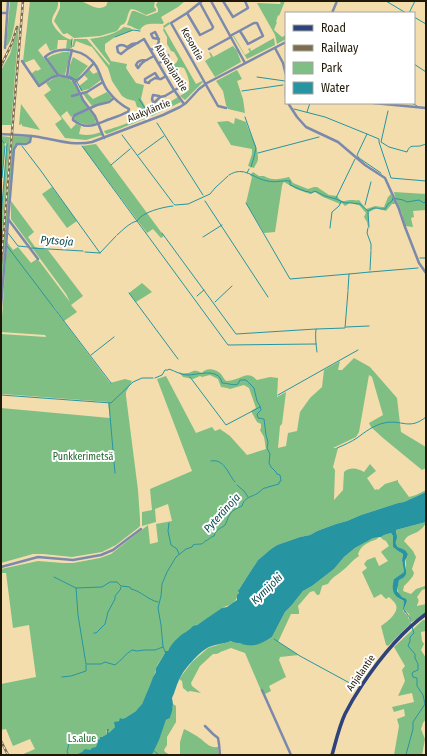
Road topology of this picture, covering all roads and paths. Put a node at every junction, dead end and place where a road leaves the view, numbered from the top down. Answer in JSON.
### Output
{"nodes":[{"id":1,"x":8,"y":1,"type":"edge"},
{"id":2,"x":211,"y":1,"type":"edge"},
{"id":3,"x":223,"y":1,"type":"edge"},
{"id":4,"x":245,"y":1,"type":"edge"},
{"id":5,"x":337,"y":1,"type":"edge"},
{"id":6,"x":201,"y":2,"type":"edge"},
{"id":7,"x":332,"y":12,"type":"edge"},
{"id":8,"x":1,"y":13,"type":"edge"},
{"id":9,"x":7,"y":13,"type":"junction"},
{"id":10,"x":187,"y":13,"type":"junction"},
{"id":11,"x":240,"y":31,"type":"junction"},
{"id":12,"x":230,"y":37,"type":"junction"},
{"id":13,"x":159,"y":38,"type":"dead end"},
{"id":14,"x":285,"y":43,"type":"edge"},
{"id":15,"x":5,"y":48,"type":"dead end"},
{"id":16,"x":127,"y":48,"type":"dead end"},
{"id":17,"x":275,"y":48,"type":"junction"},
{"id":18,"x":208,"y":49,"type":"dead end"},
{"id":19,"x":72,"y":50,"type":"junction"},
{"id":20,"x":151,"y":50,"type":"junction"},
{"id":21,"x":154,"y":56,"type":"junction"},
{"id":22,"x":147,"y":60,"type":"dead end"},
{"id":23,"x":165,"y":60,"type":"dead end"},
{"id":24,"x":22,"y":61,"type":"dead end"},
{"id":25,"x":94,"y":63,"type":"junction"},
{"id":26,"x":159,"y":63,"type":"junction"},
{"id":27,"x":246,"y":64,"type":"junction"},
{"id":28,"x":285,"y":70,"type":"edge"},
{"id":29,"x":58,"y":75,"type":"junction"},
{"id":30,"x":166,"y":76,"type":"junction"},
{"id":31,"x":66,"y":77,"type":"junction"},
{"id":32,"x":179,"y":77,"type":"dead end"},
{"id":33,"x":159,"y":79,"type":"junction"},
{"id":34,"x":75,"y":82,"type":"junction"},
{"id":35,"x":103,"y":82,"type":"junction"},
{"id":36,"x":206,"y":84,"type":"junction"},
{"id":37,"x":174,"y":90,"type":"junction"},
{"id":38,"x":80,"y":94,"type":"junction"},
{"id":39,"x":72,"y":96,"type":"dead end"},
{"id":40,"x":114,"y":98,"type":"junction"},
{"id":41,"x":160,"y":98,"type":"dead end"},
{"id":42,"x":184,"y":104,"type":"junction"},
{"id":43,"x":289,"y":104,"type":"edge"},
{"id":44,"x":384,"y":104,"type":"edge"},
{"id":45,"x":90,"y":108,"type":"junction"},
{"id":46,"x":226,"y":108,"type":"dead end"},
{"id":47,"x":426,"y":108,"type":"edge"},
{"id":48,"x":98,"y":123,"type":"junction"},
{"id":49,"x":1,"y":134,"type":"edge"},
{"id":50,"x":31,"y":136,"type":"junction"},
{"id":51,"x":104,"y":138,"type":"junction"},
{"id":52,"x":8,"y":218,"type":"junction"},
{"id":53,"x":38,"y":259,"type":"dead end"},
{"id":54,"x":426,"y":273,"type":"edge"},
{"id":55,"x":1,"y":306,"type":"edge"},
{"id":56,"x":140,"y":529,"type":"dead end"},
{"id":57,"x":1,"y":568,"type":"edge"},
{"id":58,"x":426,"y":614,"type":"edge"},
{"id":59,"x":262,"y":690,"type":"dead end"},
{"id":60,"x":205,"y":726,"type":"dead end"},
{"id":61,"x":220,"y":755,"type":"edge"},
{"id":62,"x":291,"y":755,"type":"edge"},
{"id":63,"x":332,"y":755,"type":"edge"}],
"edges":[{"from":1,"to":9,"type":"street"},
{"from":2,"to":12,"type":"street"},
{"from":3,"to":4,"type":"street"},
{"from":5,"to":7,"type":"street"},
{"from":6,"to":10,"type":"street","name":"Kesontie"},
{"from":6,"to":10,"type":"street"},
{"from":8,"to":9,"type":"street"},
{"from":9,"to":15,"type":"street"},
{"from":10,"to":36,"type":"street","name":"Kesontie"},
{"from":11,"to":11,"type":"street"},
{"from":11,"to":12,"type":"street"},
{"from":12,"to":18,"type":"street"},
{"from":12,"to":27,"type":"street"},
{"from":13,"to":20,"type":"street"},
{"from":14,"to":17,"type":"street","name":"Alakyläntie"},
{"from":16,"to":20,"type":"street","name":"Alavatajantie"},
{"from":17,"to":27,"type":"street","name":"Alakyläntie"},
{"from":17,"to":28,"type":"street"},
{"from":19,"to":25,"type":"street"},
{"from":19,"to":29,"type":"street"},
{"from":19,"to":31,"type":"street"},
{"from":20,"to":21,"type":"street","name":"Alavatajantie"},
{"from":21,"to":22,"type":"street"},
{"from":21,"to":26,"type":"street","name":"Alavatajantie"},
{"from":23,"to":26,"type":"street"},
{"from":24,"to":29,"type":"street"},
{"from":25,"to":34,"type":"street"},
{"from":25,"to":35,"type":"street"},
{"from":26,"to":30,"type":"street","name":"Alavatajantie"},
{"from":27,"to":36,"type":"street","name":"Alakyläntie"},
{"from":29,"to":31,"type":"street"},
{"from":30,"to":33,"type":"street"},
{"from":30,"to":37,"type":"street","name":"Alavatajantie"},
{"from":31,"to":34,"type":"street"},
{"from":32,"to":37,"type":"street"},
{"from":33,"to":33,"type":"street"},
{"from":34,"to":38,"type":"street"},
{"from":35,"to":38,"type":"street"},
{"from":35,"to":40,"type":"street"},
{"from":36,"to":42,"type":"street","name":"Alakyläntie"},
{"from":36,"to":46,"type":"street"},
{"from":37,"to":41,"type":"street"},
{"from":37,"to":42,"type":"street","name":"Alavatajantie"},
{"from":38,"to":39,"type":"street"},
{"from":38,"to":45,"type":"street"},
{"from":40,"to":45,"type":"street"},
{"from":40,"to":48,"type":"street"},
{"from":42,"to":51,"type":"street","name":"Alakyläntie"},
{"from":43,"to":54,"type":"street"},
{"from":44,"to":47,"type":"street"},
{"from":45,"to":48,"type":"street"},
{"from":45,"to":48,"type":"street"},
{"from":48,"to":51,"type":"street"},
{"from":49,"to":50,"type":"street","name":"Alakyläntie"},
{"from":50,"to":51,"type":"street","name":"Alakyläntie"},
{"from":50,"to":52,"type":"street"},
{"from":52,"to":53,"type":"street"},
{"from":52,"to":55,"type":"street"},
{"from":56,"to":57,"type":"street"},
{"from":58,"to":63,"type":"main road","name":"Anjalantie"},
{"from":59,"to":62,"type":"street"},
{"from":60,"to":61,"type":"street"}]}
